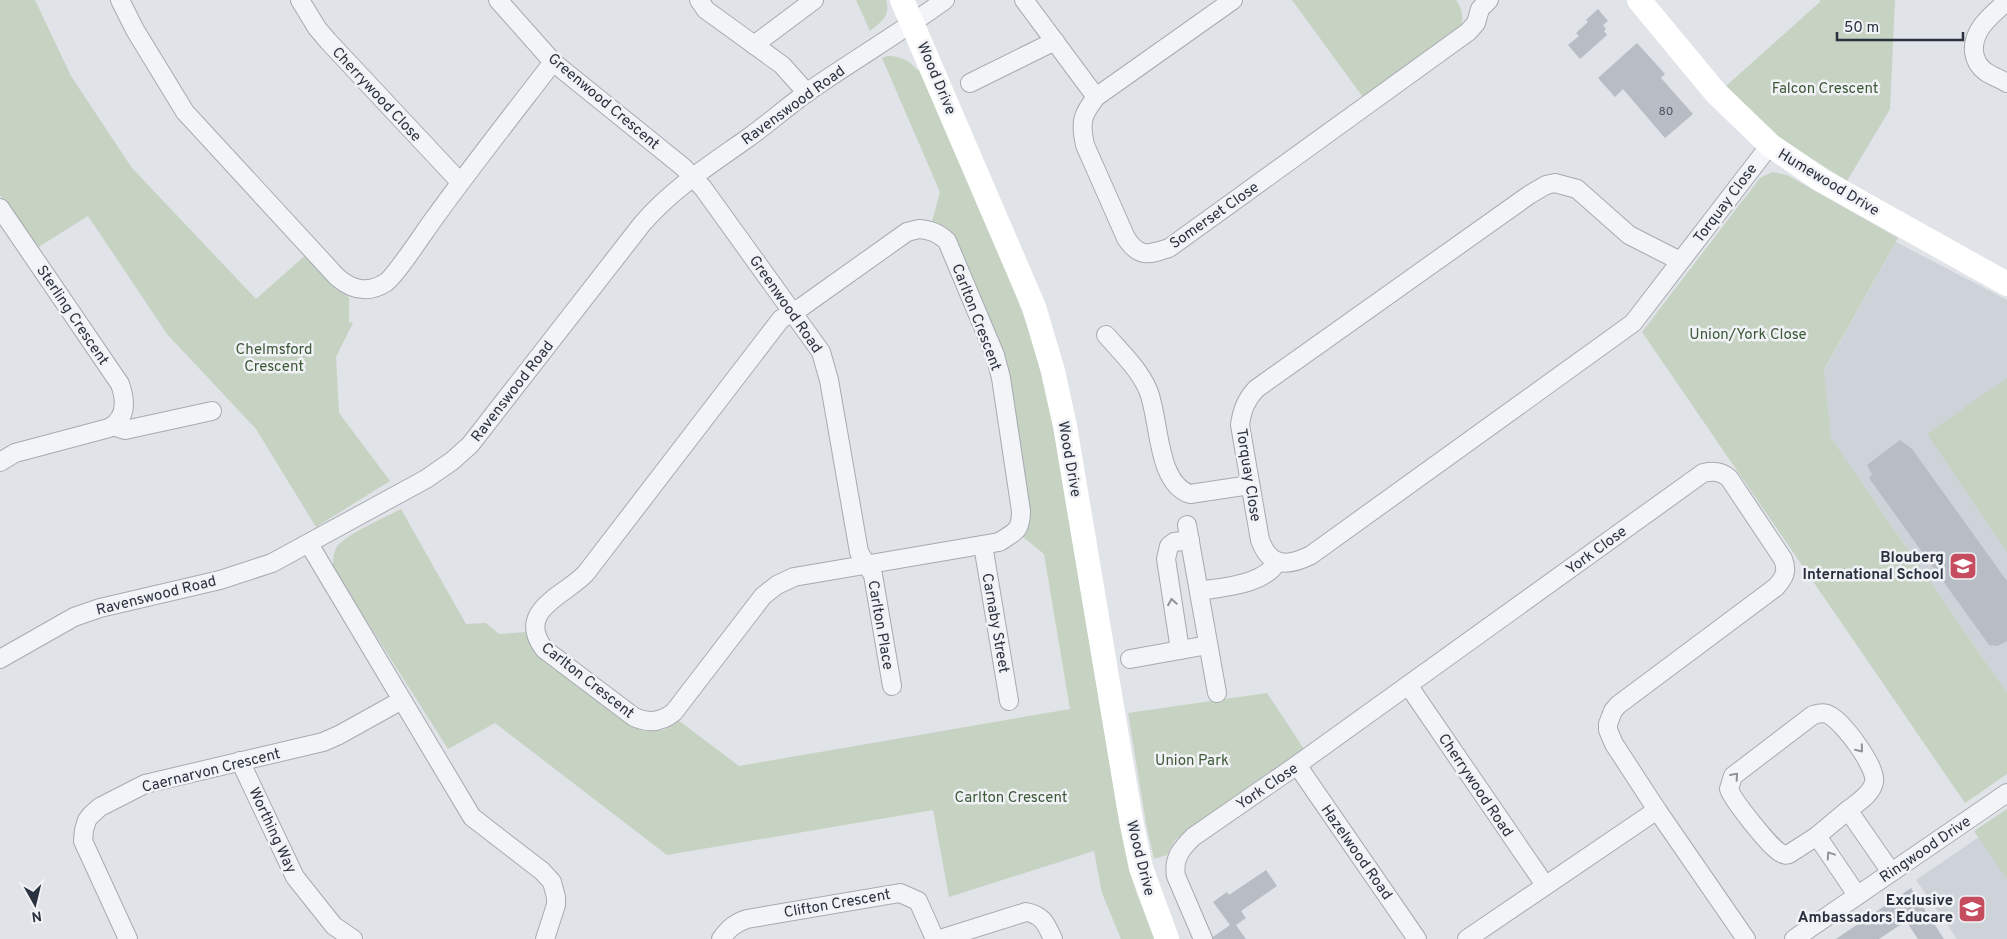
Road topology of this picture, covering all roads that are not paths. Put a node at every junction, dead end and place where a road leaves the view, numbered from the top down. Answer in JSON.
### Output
{"nodes":[{"id":1,"x":120,"y":0,"type":"edge"},
{"id":2,"x":300,"y":0,"type":"edge"},
{"id":3,"x":498,"y":0,"type":"edge"},
{"id":4,"x":700,"y":0,"type":"edge"},
{"id":5,"x":814,"y":0,"type":"edge"},
{"id":6,"x":902,"y":0,"type":"edge"},
{"id":7,"x":945,"y":0,"type":"edge"},
{"id":8,"x":1024,"y":0,"type":"edge"},
{"id":9,"x":1233,"y":0,"type":"edge"},
{"id":10,"x":1639,"y":0,"type":"edge"},
{"id":11,"x":2007,"y":1,"type":"edge"},
{"id":12,"x":1479,"y":3,"type":"edge"},
{"id":13,"x":914,"y":24,"type":"junction"},
{"id":14,"x":1055,"y":41,"type":"junction"},
{"id":15,"x":754,"y":45,"type":"junction"},
{"id":16,"x":553,"y":62,"type":"junction"},
{"id":17,"x":970,"y":83,"type":"dead end"},
{"id":18,"x":2007,"y":83,"type":"edge"},
{"id":19,"x":807,"y":93,"type":"junction"},
{"id":20,"x":1096,"y":97,"type":"junction"},
{"id":21,"x":1770,"y":145,"type":"junction"},
{"id":22,"x":693,"y":177,"type":"junction"},
{"id":23,"x":460,"y":182,"type":"junction"},
{"id":24,"x":0,"y":208,"type":"edge"},
{"id":25,"x":1680,"y":262,"type":"junction"},
{"id":26,"x":2007,"y":284,"type":"edge"},
{"id":27,"x":793,"y":312,"type":"junction"},
{"id":28,"x":1106,"y":335,"type":"dead end"},
{"id":29,"x":212,"y":411,"type":"dead end"},
{"id":30,"x":113,"y":426,"type":"junction"},
{"id":31,"x":1,"y":458,"type":"edge"},
{"id":32,"x":1250,"y":485,"type":"junction"},
{"id":33,"x":310,"y":544,"type":"junction"},
{"id":34,"x":983,"y":545,"type":"junction"},
{"id":35,"x":1277,"y":562,"type":"junction"},
{"id":36,"x":867,"y":565,"type":"junction"},
{"id":37,"x":1199,"y":591,"type":"junction"},
{"id":38,"x":1208,"y":645,"type":"junction"},
{"id":39,"x":1180,"y":650,"type":"junction"},
{"id":40,"x":0,"y":659,"type":"edge"},
{"id":41,"x":1130,"y":659,"type":"dead end"},
{"id":42,"x":1408,"y":685,"type":"junction"},
{"id":43,"x":892,"y":686,"type":"dead end"},
{"id":44,"x":1217,"y":693,"type":"dead end"},
{"id":45,"x":402,"y":700,"type":"junction"},
{"id":46,"x":1009,"y":701,"type":"dead end"},
{"id":47,"x":240,"y":761,"type":"junction"},
{"id":48,"x":1297,"y":765,"type":"junction"},
{"id":49,"x":2007,"y":793,"type":"edge"},
{"id":50,"x":1657,"y":810,"type":"junction"},
{"id":51,"x":1848,"y":810,"type":"junction"},
{"id":52,"x":1817,"y":836,"type":"junction"},
{"id":53,"x":1891,"y":872,"type":"junction"},
{"id":54,"x":1544,"y":885,"type":"junction"},
{"id":55,"x":1857,"y":895,"type":"junction"},
{"id":56,"x":128,"y":939,"type":"edge"},
{"id":57,"x":353,"y":939,"type":"edge"},
{"id":58,"x":545,"y":939,"type":"edge"},
{"id":59,"x":721,"y":939,"type":"edge"},
{"id":60,"x":935,"y":939,"type":"edge"},
{"id":61,"x":940,"y":939,"type":"edge"},
{"id":62,"x":1053,"y":939,"type":"edge"},
{"id":63,"x":1167,"y":939,"type":"edge"},
{"id":64,"x":1204,"y":939,"type":"edge"},
{"id":65,"x":1417,"y":939,"type":"edge"},
{"id":66,"x":1466,"y":939,"type":"edge"},
{"id":67,"x":1746,"y":939,"type":"edge"},
{"id":68,"x":1794,"y":939,"type":"edge"}],
"edges":[{"from":1,"to":23,"type":"street"},
{"from":2,"to":23,"type":"street","name":"Cherrywood Close"},
{"from":3,"to":16,"type":"street","name":"Greenwood Crescent"},
{"from":4,"to":15,"type":"street"},
{"from":5,"to":15,"type":"street"},
{"from":6,"to":13,"type":"street","name":"Wood Drive"},
{"from":7,"to":13,"type":"street","name":"Ravenswood Road"},
{"from":8,"to":14,"type":"street"},
{"from":9,"to":20,"type":"street","name":"Somerset Close"},
{"from":10,"to":21,"type":"street","name":"Humewood Drive"},
{"from":11,"to":18,"type":"street"},
{"from":12,"to":20,"type":"street","name":"Somerset Close"},
{"from":13,"to":19,"type":"street","name":"Ravenswood Road"},
{"from":13,"to":63,"type":"street","name":"Wood Drive"},
{"from":14,"to":17,"type":"street"},
{"from":14,"to":20,"type":"street"},
{"from":15,"to":19,"type":"street"},
{"from":16,"to":22,"type":"street","name":"Greenwood Crescent"},
{"from":16,"to":23,"type":"street"},
{"from":19,"to":22,"type":"street","name":"Ravenswood Road"},
{"from":21,"to":25,"type":"street","name":"Torquay Close"},
{"from":21,"to":26,"type":"street","name":"Humewood Drive"},
{"from":22,"to":27,"type":"street","name":"Greenwood Road"},
{"from":22,"to":33,"type":"street","name":"Ravenswood Road"},
{"from":24,"to":30,"type":"street","name":"Sterling Crescent"},
{"from":25,"to":32,"type":"street","name":"Torquay Close"},
{"from":25,"to":35,"type":"street","name":"Torquay Close"},
{"from":27,"to":34,"type":"street","name":"Carlton Crescent"},
{"from":27,"to":36,"type":"street","name":"Greenwood Road"},
{"from":27,"to":36,"type":"street","name":"Carlton Crescent"},
{"from":28,"to":32,"type":"street"},
{"from":29,"to":30,"type":"street"},
{"from":30,"to":31,"type":"street"},
{"from":32,"to":35,"type":"street","name":"Torquay Close"},
{"from":33,"to":40,"type":"street","name":"Ravenswood Road"},
{"from":33,"to":45,"type":"street"},
{"from":34,"to":36,"type":"street","name":"Carlton Crescent"},
{"from":34,"to":46,"type":"street","name":"Carnaby Street"},
{"from":35,"to":37,"type":"street"},
{"from":36,"to":43,"type":"street","name":"Carlton Place"},
{"from":37,"to":38,"type":"street"},
{"from":39,"to":37,"type":"street","one_way":true},
{"from":38,"to":39,"type":"street"},
{"from":38,"to":44,"type":"street"},
{"from":39,"to":41,"type":"street"},
{"from":42,"to":48,"type":"street","name":"York Close"},
{"from":42,"to":50,"type":"street","name":"York Close"},
{"from":42,"to":54,"type":"street","name":"Cherrywood Road"},
{"from":45,"to":47,"type":"street","name":"Caernarvon Crescent"},
{"from":45,"to":58,"type":"street"},
{"from":47,"to":56,"type":"street","name":"Caernarvon Crescent"},
{"from":47,"to":57,"type":"street","name":"Worthing Way"},
{"from":48,"to":64,"type":"street","name":"York Close"},
{"from":48,"to":65,"type":"street","name":"Hazelwood Road"},
{"from":49,"to":53,"type":"street","name":"Ringwood Drive"},
{"from":50,"to":54,"type":"street"},
{"from":50,"to":67,"type":"street","name":"York Close"},
{"from":51,"to":52,"type":"street"},
{"from":52,"to":51,"type":"street","one_way":true},
{"from":51,"to":53,"type":"street"},
{"from":55,"to":52,"type":"street","one_way":true},
{"from":53,"to":55,"type":"street","name":"Ringwood Drive"},
{"from":54,"to":66,"type":"street"},
{"from":55,"to":68,"type":"street","name":"Ringwood Drive"},
{"from":59,"to":60,"type":"street","name":"Clifton Crescent"},
{"from":61,"to":62,"type":"street"}]}
